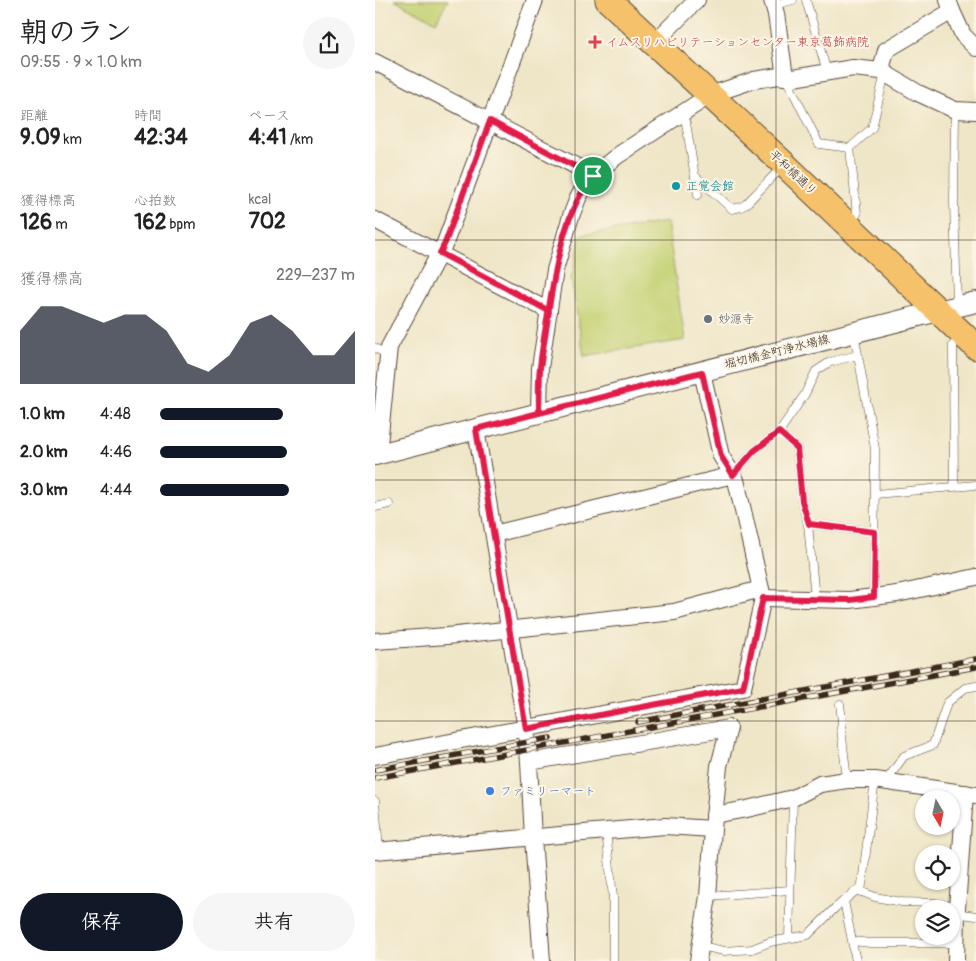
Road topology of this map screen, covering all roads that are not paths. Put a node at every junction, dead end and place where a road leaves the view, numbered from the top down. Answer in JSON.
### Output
{"nodes":[{"id":1,"x":535,"y":0,"type":"edge"},
{"id":2,"x":608,"y":0,"type":"edge"},
{"id":3,"x":697,"y":0,"type":"edge"},
{"id":4,"x":793,"y":0,"type":"edge"},
{"id":5,"x":806,"y":0,"type":"edge"},
{"id":6,"x":772,"y":2,"type":"edge"},
{"id":7,"x":950,"y":6,"type":"edge"},
{"id":8,"x":653,"y":43,"type":"junction"},
{"id":9,"x":976,"y":48,"type":"edge"},
{"id":10,"x":375,"y":62,"type":"edge"},
{"id":11,"x":827,"y":72,"type":"junction"},
{"id":12,"x":883,"y":72,"type":"junction"},
{"id":13,"x":785,"y":77,"type":"junction"},
{"id":14,"x":711,"y":96,"type":"junction"},
{"id":15,"x":955,"y":110,"type":"junction"},
{"id":16,"x":976,"y":111,"type":"edge"},
{"id":17,"x":681,"y":115,"type":"junction"},
{"id":18,"x":490,"y":121,"type":"junction"},
{"id":19,"x":850,"y":148,"type":"junction"},
{"id":20,"x":784,"y":164,"type":"junction"},
{"id":21,"x":593,"y":176,"type":"junction"},
{"id":22,"x":695,"y":176,"type":"junction"},
{"id":23,"x":698,"y":195,"type":"dead end"},
{"id":24,"x":375,"y":220,"type":"edge"},
{"id":25,"x":848,"y":225,"type":"junction"},
{"id":26,"x":440,"y":253,"type":"junction"},
{"id":27,"x":957,"y":306,"type":"edge"},
{"id":28,"x":549,"y":311,"type":"junction"},
{"id":29,"x":853,"y":333,"type":"junction"},
{"id":30,"x":970,"y":342,"type":"edge"},
{"id":31,"x":381,"y":352,"type":"edge"},
{"id":32,"x":858,"y":355,"type":"junction"},
{"id":33,"x":702,"y":372,"type":"junction"},
{"id":34,"x":539,"y":413,"type":"junction"},
{"id":35,"x":476,"y":429,"type":"junction"},
{"id":36,"x":779,"y":432,"type":"junction"},
{"id":37,"x":377,"y":455,"type":"edge"},
{"id":38,"x":733,"y":475,"type":"junction"},
{"id":39,"x":976,"y":485,"type":"edge"},
{"id":40,"x":955,"y":486,"type":"junction"},
{"id":41,"x":875,"y":494,"type":"junction"},
{"id":42,"x":389,"y":504,"type":"dead end"},
{"id":43,"x":375,"y":507,"type":"edge"},
{"id":44,"x":809,"y":524,"type":"junction"},
{"id":45,"x":875,"y":532,"type":"junction"},
{"id":46,"x":494,"y":534,"type":"junction"},
{"id":47,"x":976,"y":577,"type":"edge"},
{"id":48,"x":762,"y":593,"type":"junction"},
{"id":49,"x":874,"y":597,"type":"junction"},
{"id":50,"x":815,"y":599,"type":"junction"},
{"id":51,"x":510,"y":629,"type":"junction"},
{"id":52,"x":375,"y":641,"type":"edge"},
{"id":53,"x":976,"y":686,"type":"edge"},
{"id":54,"x":840,"y":704,"type":"dead end"},
{"id":55,"x":526,"y":729,"type":"junction"},
{"id":56,"x":375,"y":756,"type":"edge"},
{"id":57,"x":529,"y":762,"type":"junction"},
{"id":58,"x":847,"y":780,"type":"junction"},
{"id":59,"x":881,"y":781,"type":"junction"},
{"id":60,"x":971,"y":794,"type":"edge"},
{"id":61,"x":793,"y":798,"type":"junction"},
{"id":62,"x":375,"y":801,"type":"edge"},
{"id":63,"x":713,"y":822,"type":"junction"},
{"id":64,"x":606,"y":830,"type":"junction"},
{"id":65,"x":533,"y":838,"type":"junction"},
{"id":66,"x":377,"y":851,"type":"edge"},
{"id":67,"x":790,"y":890,"type":"junction"},
{"id":68,"x":861,"y":892,"type":"junction"},
{"id":69,"x":708,"y":896,"type":"junction"},
{"id":70,"x":958,"y":900,"type":"edge"},
{"id":71,"x":844,"y":901,"type":"junction"},
{"id":72,"x":915,"y":902,"type":"edge"},
{"id":73,"x":960,"y":912,"type":"edge"},
{"id":74,"x":976,"y":916,"type":"edge"},
{"id":75,"x":789,"y":938,"type":"junction"},
{"id":76,"x":853,"y":941,"type":"junction"},
{"id":77,"x":915,"y":943,"type":"edge"},
{"id":78,"x":957,"y":945,"type":"edge"},
{"id":79,"x":700,"y":954,"type":"edge"},
{"id":80,"x":542,"y":961,"type":"edge"},
{"id":81,"x":613,"y":961,"type":"edge"},
{"id":82,"x":856,"y":961,"type":"edge"},
{"id":83,"x":956,"y":961,"type":"edge"}],
"edges":[{"from":1,"to":18,"type":"street"},
{"from":2,"to":8,"type":"main road","name":"平和橋通り"},
{"from":3,"to":8,"type":"street"},
{"from":4,"to":6,"type":"lane"},
{"from":5,"to":11,"type":"lane"},
{"from":6,"to":13,"type":"street"},
{"from":7,"to":9,"type":"street"},
{"from":7,"to":12,"type":"street"},
{"from":8,"to":14,"type":"main road","name":"平和橋通り"},
{"from":10,"to":18,"type":"street"},
{"from":11,"to":12,"type":"street"},
{"from":11,"to":13,"type":"street"},
{"from":12,"to":15,"type":"street"},
{"from":12,"to":19,"type":"lane"},
{"from":13,"to":14,"type":"street"},
{"from":13,"to":19,"type":"lane"},
{"from":14,"to":17,"type":"street"},
{"from":14,"to":20,"type":"main road","name":"平和橋通り"},
{"from":15,"to":16,"type":"street"},
{"from":15,"to":27,"type":"lane"},
{"from":17,"to":21,"type":"street"},
{"from":17,"to":22,"type":"lane"},
{"from":18,"to":21,"type":"street"},
{"from":18,"to":26,"type":"street"},
{"from":19,"to":25,"type":"lane"},
{"from":20,"to":22,"type":"lane"},
{"from":20,"to":25,"type":"main road","name":"平和橋通り"},
{"from":21,"to":28,"type":"street"},
{"from":22,"to":23,"type":"lane"},
{"from":24,"to":26,"type":"street"},
{"from":25,"to":27,"type":"main road","name":"平和橋通り"},
{"from":26,"to":28,"type":"street"},
{"from":26,"to":31,"type":"street"},
{"from":27,"to":29,"type":"street","name":"堀切橋金町浄水場線"},
{"from":27,"to":30,"type":"main road","name":"平和橋通り"},
{"from":28,"to":34,"type":"street"},
{"from":29,"to":32,"type":"lane"},
{"from":29,"to":33,"type":"street","name":"堀切橋金町浄水場線"},
{"from":30,"to":40,"type":"lane"},
{"from":31,"to":37,"type":"street"},
{"from":32,"to":36,"type":"lane"},
{"from":32,"to":41,"type":"lane"},
{"from":33,"to":34,"type":"street","name":"堀切橋金町浄水場線"},
{"from":33,"to":38,"type":"street"},
{"from":34,"to":35,"type":"street","name":"堀切橋金町浄水場線"},
{"from":35,"to":37,"type":"street","name":"堀切橋金町浄水場線"},
{"from":35,"to":46,"type":"street"},
{"from":36,"to":38,"type":"lane"},
{"from":36,"to":44,"type":"lane"},
{"from":38,"to":46,"type":"street"},
{"from":38,"to":48,"type":"street"},
{"from":39,"to":40,"type":"lane"},
{"from":40,"to":41,"type":"lane"},
{"from":41,"to":45,"type":"lane"},
{"from":42,"to":43,"type":"lane"},
{"from":44,"to":45,"type":"lane"},
{"from":44,"to":50,"type":"lane"},
{"from":45,"to":49,"type":"lane"},
{"from":46,"to":51,"type":"street"},
{"from":47,"to":49,"type":"street"},
{"from":48,"to":50,"type":"street"},
{"from":48,"to":51,"type":"street"},
{"from":48,"to":55,"type":"street"},
{"from":49,"to":50,"type":"street"},
{"from":51,"to":52,"type":"street"},
{"from":51,"to":55,"type":"street"},
{"from":53,"to":59,"type":"lane"},
{"from":54,"to":58,"type":"lane"},
{"from":55,"to":56,"type":"street"},
{"from":55,"to":57,"type":"street"},
{"from":57,"to":63,"type":"street"},
{"from":57,"to":65,"type":"street"},
{"from":58,"to":59,"type":"street"},
{"from":58,"to":61,"type":"street"},
{"from":59,"to":60,"type":"street"},
{"from":59,"to":68,"type":"lane"},
{"from":60,"to":70,"type":"street"},
{"from":61,"to":63,"type":"street"},
{"from":61,"to":67,"type":"lane"},
{"from":62,"to":66,"type":"lane"},
{"from":63,"to":64,"type":"street"},
{"from":63,"to":69,"type":"street"},
{"from":64,"to":65,"type":"street"},
{"from":64,"to":81,"type":"lane"},
{"from":65,"to":66,"type":"street"},
{"from":65,"to":80,"type":"street"},
{"from":67,"to":69,"type":"lane"},
{"from":67,"to":75,"type":"lane"},
{"from":68,"to":71,"type":"lane"},
{"from":68,"to":72,"type":"lane"},
{"from":69,"to":79,"type":"street"},
{"from":71,"to":75,"type":"lane"},
{"from":71,"to":76,"type":"lane"},
{"from":73,"to":74,"type":"lane"},
{"from":75,"to":79,"type":"lane"},
{"from":76,"to":77,"type":"lane"},
{"from":76,"to":82,"type":"lane"},
{"from":78,"to":83,"type":"street"}]}
